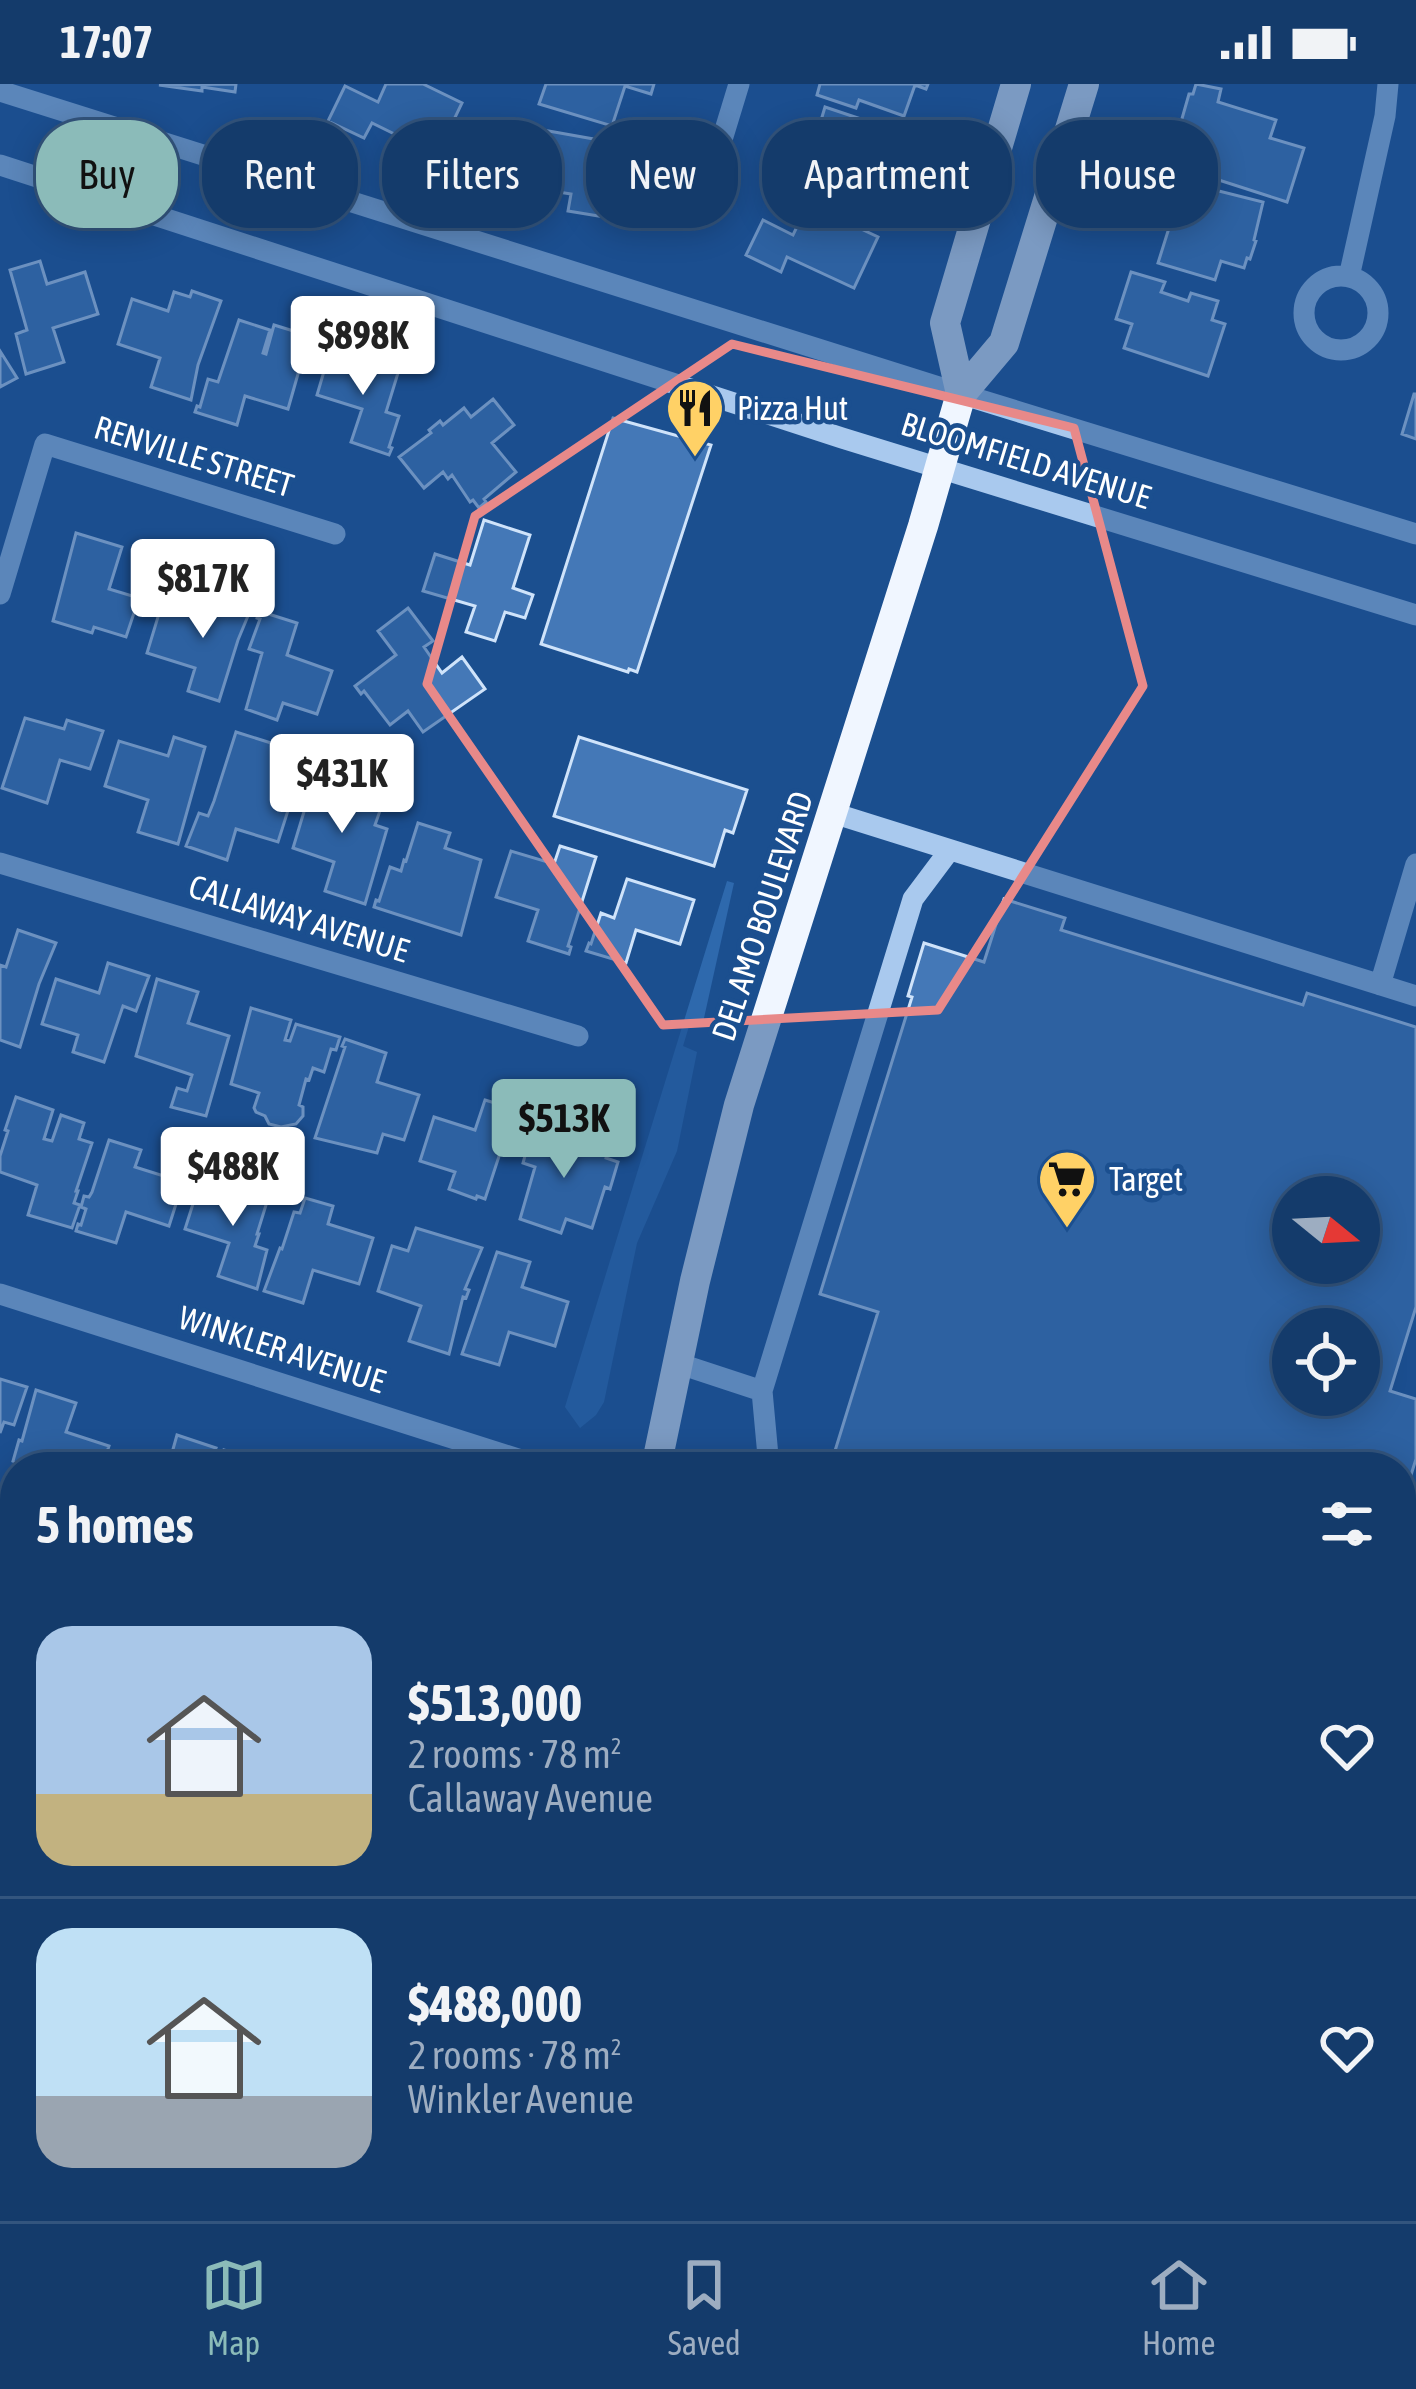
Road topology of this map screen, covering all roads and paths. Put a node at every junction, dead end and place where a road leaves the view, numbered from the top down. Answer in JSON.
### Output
{"nodes":[{"id":1,"x":739,"y":84,"type":"edge"},
{"id":2,"x":1016,"y":84,"type":"edge"},
{"id":3,"x":1084,"y":84,"type":"edge"},
{"id":4,"x":1388,"y":84,"type":"edge"},
{"id":5,"x":0,"y":91,"type":"edge"},
{"id":6,"x":728,"y":120,"type":"edge"},
{"id":7,"x":0,"y":166,"type":"edge"},
{"id":8,"x":1349,"y":277,"type":"dead end"},
{"id":9,"x":961,"y":394,"type":"junction"},
{"id":10,"x":938,"y":467,"type":"junction"},
{"id":11,"x":335,"y":533,"type":"dead end"},
{"id":12,"x":1416,"y":534,"type":"edge"},
{"id":13,"x":0,"y":593,"type":"edge"},
{"id":14,"x":1416,"y":615,"type":"edge"},
{"id":15,"x":833,"y":813,"type":"junction"},
{"id":16,"x":949,"y":851,"type":"junction"},
{"id":17,"x":0,"y":863,"type":"edge"},
{"id":18,"x":1416,"y":864,"type":"edge"},
{"id":19,"x":1380,"y":985,"type":"junction"},
{"id":20,"x":1416,"y":996,"type":"edge"},
{"id":21,"x":578,"y":1036,"type":"dead end"},
{"id":22,"x":0,"y":1294,"type":"edge"},
{"id":23,"x":677,"y":1364,"type":"junction"},
{"id":24,"x":762,"y":1390,"type":"junction"},
{"id":25,"x":496,"y":1452,"type":"edge"},
{"id":26,"x":659,"y":1452,"type":"edge"},
{"id":27,"x":768,"y":1452,"type":"edge"}],
"edges":[{"from":1,"to":6,"type":"street"},
{"from":2,"to":9,"type":"main road"},
{"from":3,"to":9,"type":"main road","name":"DEL AMO BOULEVARD"},
{"from":4,"to":8,"type":"street"},
{"from":5,"to":9,"type":"street","name":"BLOOMFIELD AVENUE"},
{"from":7,"to":10,"type":"street","name":"BLOOMFIELD AVENUE"},
{"from":9,"to":10,"type":"main road","name":"DEL AMO BOULEVARD"},
{"from":9,"to":12,"type":"street","name":"BLOOMFIELD AVENUE"},
{"from":10,"to":14,"type":"street","name":"BLOOMFIELD AVENUE"},
{"from":10,"to":15,"type":"main road","name":"DEL AMO BOULEVARD"},
{"from":11,"to":13,"type":"street","name":"RENVILLE STREET"},
{"from":15,"to":16,"type":"street"},
{"from":15,"to":23,"type":"main road","name":"DEL AMO BOULEVARD"},
{"from":16,"to":19,"type":"street"},
{"from":16,"to":24,"type":"street"},
{"from":17,"to":21,"type":"street","name":"CALLAWAY AVENUE"},
{"from":18,"to":19,"type":"street"},
{"from":19,"to":20,"type":"street"},
{"from":22,"to":25,"type":"street","name":"WINKLER AVENUE"},
{"from":23,"to":24,"type":"street"},
{"from":23,"to":26,"type":"main road","name":"DEL AMO BOULEVARD"},
{"from":24,"to":27,"type":"street"}]}
